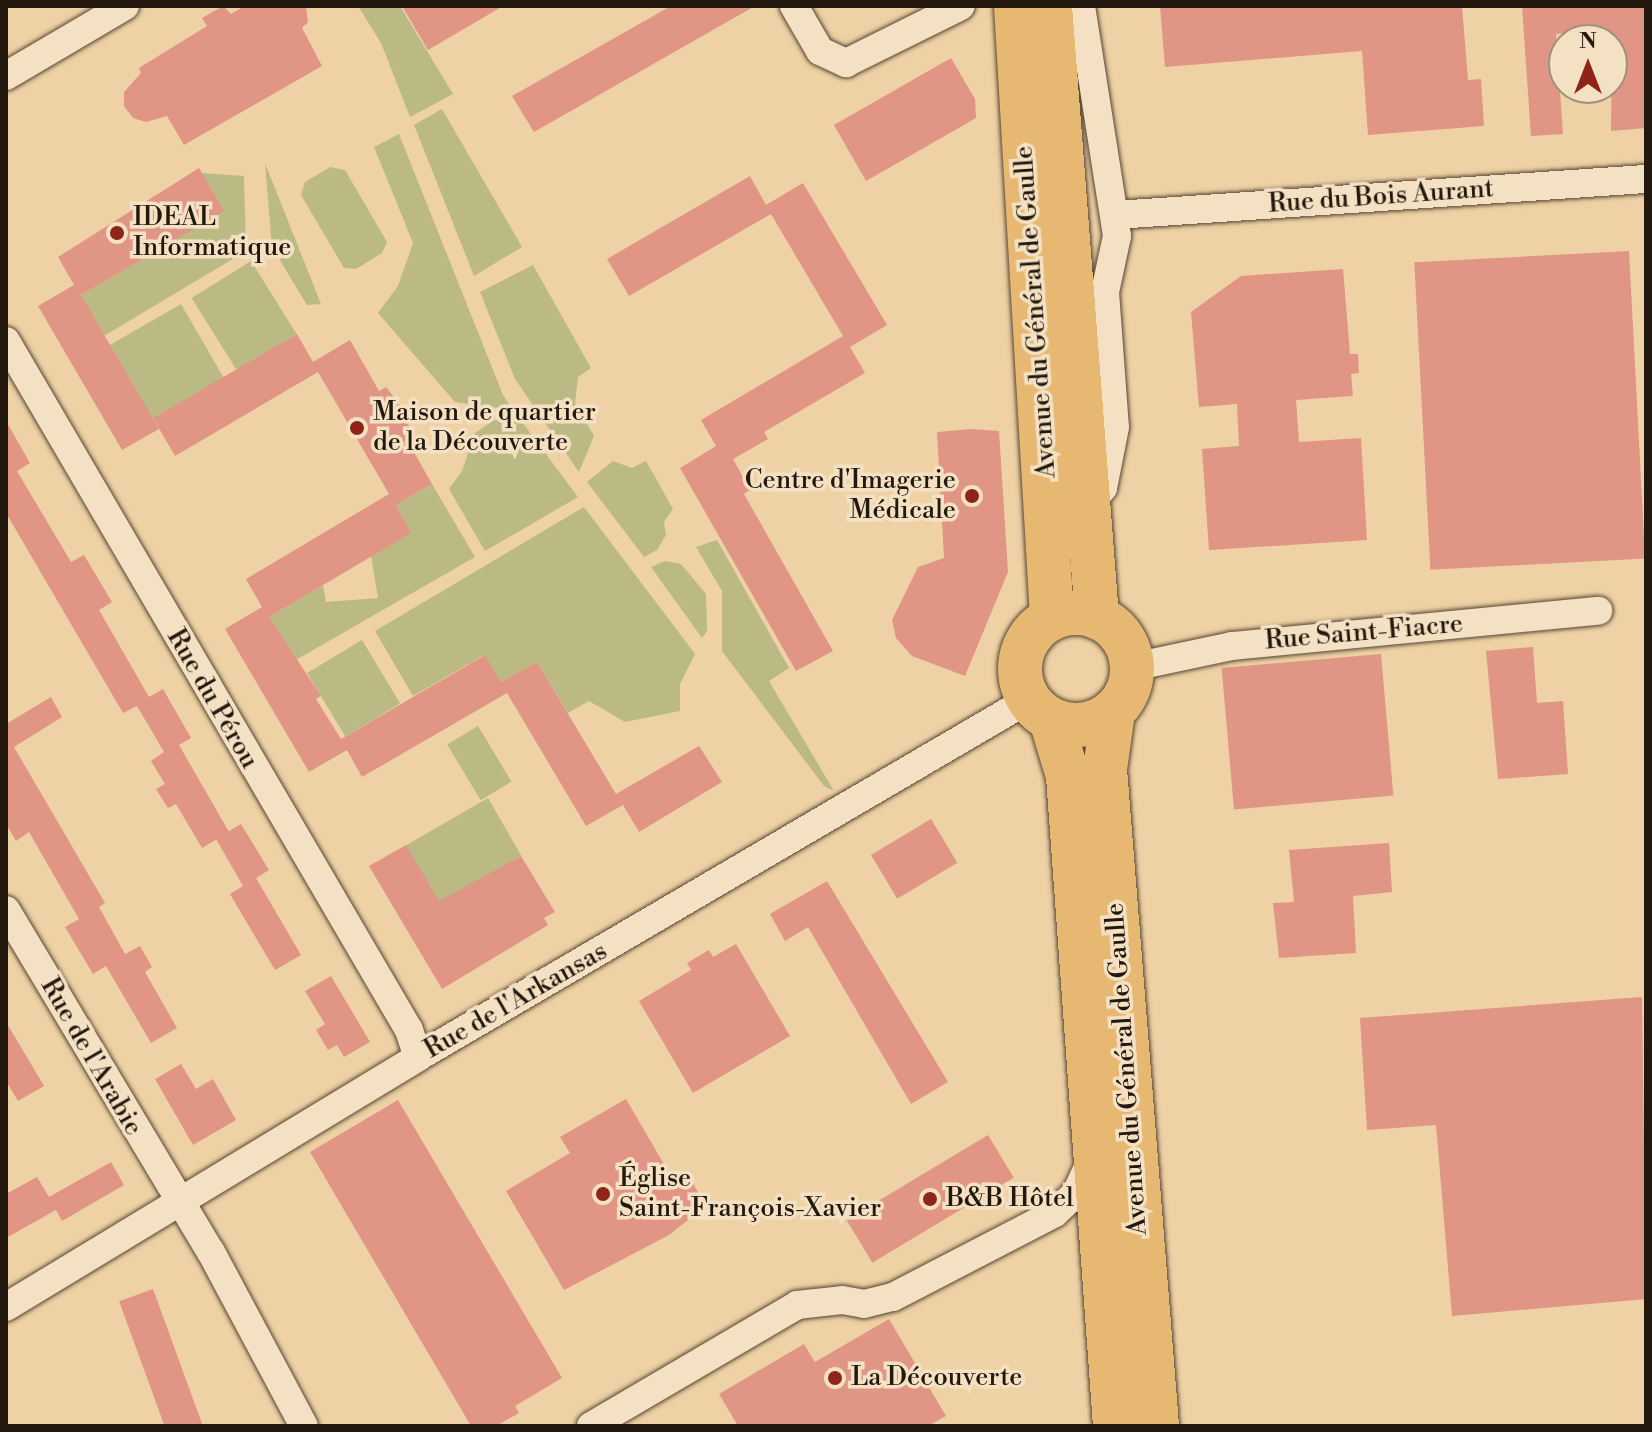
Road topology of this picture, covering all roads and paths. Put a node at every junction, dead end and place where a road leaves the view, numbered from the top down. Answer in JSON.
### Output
{"nodes":[{"id":1,"x":794,"y":6,"type":"edge"},
{"id":2,"x":961,"y":6,"type":"edge"},
{"id":3,"x":1016,"y":6,"type":"edge"},
{"id":4,"x":1050,"y":6,"type":"edge"},
{"id":5,"x":1081,"y":6,"type":"edge"},
{"id":6,"x":107,"y":11,"type":"edge"},
{"id":7,"x":6,"y":76,"type":"edge"},
{"id":8,"x":1646,"y":179,"type":"edge"},
{"id":9,"x":1116,"y":215,"type":"junction"},
{"id":10,"x":6,"y":341,"type":"edge"},
{"id":11,"x":1085,"y":511,"type":"junction"},
{"id":12,"x":1598,"y":611,"type":"dead end"},
{"id":13,"x":1097,"y":617,"type":"junction"},
{"id":14,"x":1052,"y":618,"type":"junction"},
{"id":15,"x":1133,"y":667,"type":"junction"},
{"id":16,"x":1040,"y":710,"type":"junction"},
{"id":17,"x":1113,"y":712,"type":"junction"},
{"id":18,"x":6,"y":910,"type":"edge"},
{"id":19,"x":418,"y":1057,"type":"junction"},
{"id":20,"x":1094,"y":1153,"type":"junction"},
{"id":21,"x":180,"y":1202,"type":"junction"},
{"id":22,"x":1065,"y":1207,"type":"junction"},
{"id":23,"x":1101,"y":1243,"type":"junction"},
{"id":24,"x":6,"y":1307,"type":"edge"},
{"id":25,"x":304,"y":1426,"type":"edge"},
{"id":26,"x":591,"y":1426,"type":"edge"},
{"id":27,"x":1115,"y":1426,"type":"edge"},
{"id":28,"x":1157,"y":1426,"type":"edge"}],
"edges":[{"from":1,"to":2,"type":"street"},
{"from":3,"to":14,"type":"main road","name":"Avenue du Général de Gaulle"},
{"from":4,"to":11,"type":"main road","name":"Avenue du Général de Gaulle"},
{"from":5,"to":9,"type":"street"},
{"from":6,"to":7,"type":"street"},
{"from":8,"to":9,"type":"street","name":"Rue du Bois Aurant"},
{"from":9,"to":11,"type":"street"},
{"from":10,"to":19,"type":"street","name":"Rue du Pérou"},
{"from":11,"to":13,"type":"main road","name":"Avenue du Général de Gaulle"},
{"from":12,"to":15,"type":"street","name":"Rue Saint-Fiacre"},
{"from":13,"to":14,"type":"main road"},
{"from":13,"to":15,"type":"main road"},
{"from":14,"to":16,"type":"main road"},
{"from":15,"to":17,"type":"main road"},
{"from":16,"to":17,"type":"main road"},
{"from":16,"to":19,"type":"street","name":"Rue de l'Arkansas"},
{"from":16,"to":20,"type":"main road","name":"Avenue du Général de Gaulle"},
{"from":17,"to":28,"type":"main road","name":"Avenue du Général de Gaulle"},
{"from":18,"to":21,"type":"street","name":"Rue de l'Arabie"},
{"from":19,"to":21,"type":"street","name":"Rue de l'Arkansas"},
{"from":20,"to":22,"type":"street"},
{"from":20,"to":23,"type":"main road","name":"Avenue du Général de Gaulle"},
{"from":21,"to":24,"type":"street","name":"Rue de l'Arkansas"},
{"from":21,"to":25,"type":"street","name":"Rue de l'Arabie"},
{"from":22,"to":23,"type":"street"},
{"from":22,"to":26,"type":"street"},
{"from":23,"to":27,"type":"main road","name":"Avenue du Général de Gaulle"}]}
